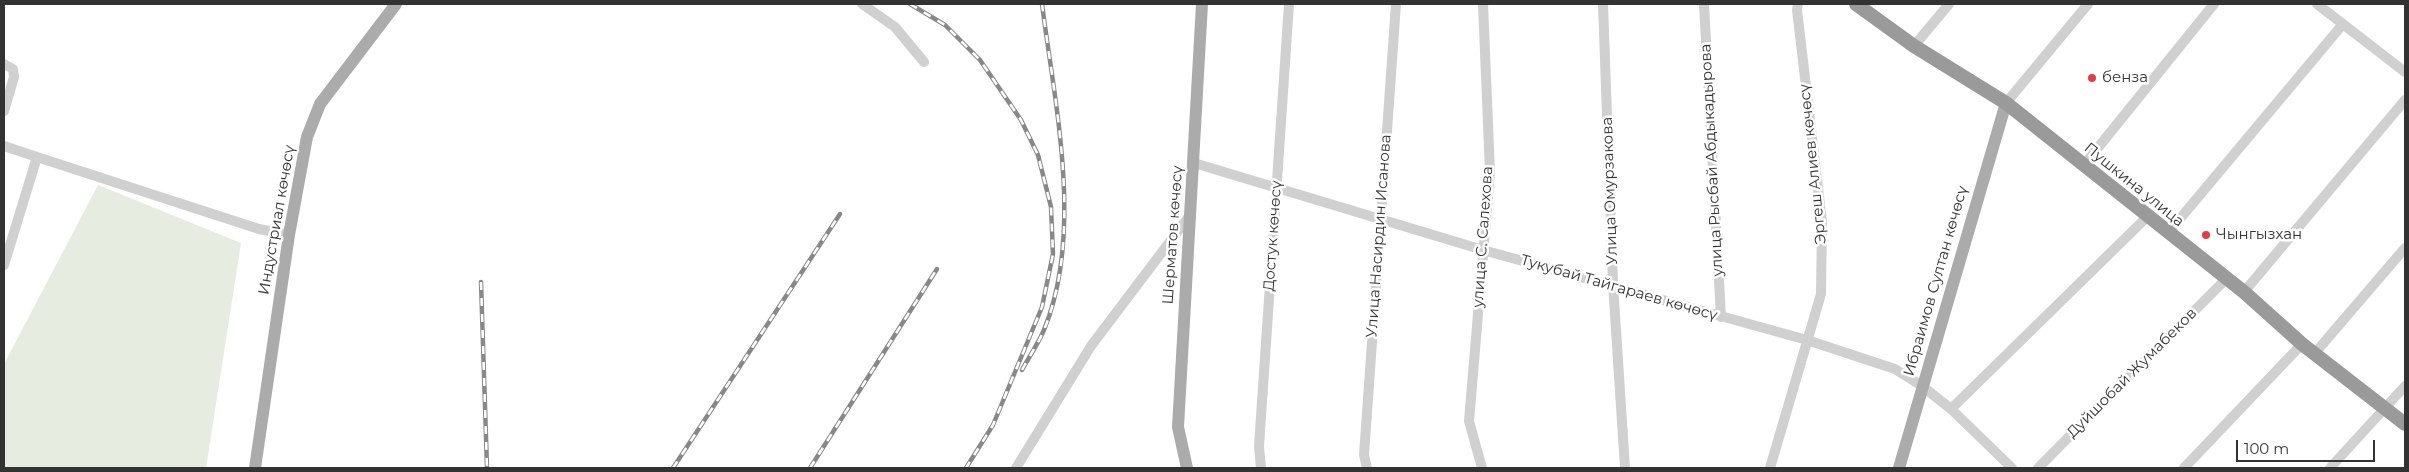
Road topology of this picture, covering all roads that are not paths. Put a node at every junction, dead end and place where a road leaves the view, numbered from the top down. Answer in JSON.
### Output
{"nodes":[{"id":1,"x":396,"y":4,"type":"edge"},
{"id":2,"x":862,"y":4,"type":"edge"},
{"id":3,"x":1202,"y":4,"type":"edge"},
{"id":4,"x":1289,"y":4,"type":"edge"},
{"id":5,"x":1396,"y":4,"type":"edge"},
{"id":6,"x":1483,"y":4,"type":"edge"},
{"id":7,"x":1603,"y":4,"type":"edge"},
{"id":8,"x":1704,"y":4,"type":"edge"},
{"id":9,"x":1798,"y":4,"type":"edge"},
{"id":10,"x":1856,"y":4,"type":"edge"},
{"id":11,"x":1949,"y":4,"type":"edge"},
{"id":12,"x":2088,"y":4,"type":"edge"},
{"id":13,"x":2214,"y":4,"type":"edge"},
{"id":14,"x":2323,"y":5,"type":"edge"},
{"id":15,"x":2343,"y":24,"type":"junction"},
{"id":16,"x":1914,"y":46,"type":"junction"},
{"id":17,"x":924,"y":62,"type":"dead end"},
{"id":18,"x":4,"y":64,"type":"edge"},
{"id":19,"x":2405,"y":72,"type":"edge"},
{"id":20,"x":2405,"y":100,"type":"edge"},
{"id":21,"x":2006,"y":103,"type":"junction"},
{"id":22,"x":4,"y":111,"type":"edge"},
{"id":23,"x":4,"y":146,"type":"edge"},
{"id":24,"x":37,"y":157,"type":"junction"},
{"id":25,"x":1194,"y":163,"type":"junction"},
{"id":26,"x":2084,"y":165,"type":"junction"},
{"id":27,"x":1276,"y":186,"type":"junction"},
{"id":28,"x":1190,"y":215,"type":"junction"},
{"id":29,"x":2148,"y":216,"type":"junction"},
{"id":30,"x":1380,"y":218,"type":"junction"},
{"id":31,"x":2168,"y":233,"type":"junction"},
{"id":32,"x":289,"y":235,"type":"junction"},
{"id":33,"x":2405,"y":248,"type":"edge"},
{"id":34,"x":1483,"y":250,"type":"junction"},
{"id":35,"x":4,"y":265,"type":"edge"},
{"id":36,"x":2227,"y":278,"type":"junction"},
{"id":37,"x":1613,"y":284,"type":"junction"},
{"id":38,"x":2244,"y":292,"type":"junction"},
{"id":39,"x":1721,"y":317,"type":"junction"},
{"id":40,"x":1807,"y":340,"type":"junction"},
{"id":41,"x":2302,"y":344,"type":"junction"},
{"id":42,"x":2315,"y":353,"type":"junction"},
{"id":43,"x":1922,"y":386,"type":"junction"},
{"id":44,"x":2405,"y":386,"type":"edge"},
{"id":45,"x":2387,"y":408,"type":"junction"},
{"id":46,"x":1951,"y":410,"type":"junction"},
{"id":47,"x":2405,"y":424,"type":"edge"},
{"id":48,"x":255,"y":468,"type":"edge"},
{"id":49,"x":1016,"y":468,"type":"edge"},
{"id":50,"x":1187,"y":468,"type":"edge"},
{"id":51,"x":1261,"y":468,"type":"edge"},
{"id":52,"x":1367,"y":468,"type":"edge"},
{"id":53,"x":1482,"y":468,"type":"edge"},
{"id":54,"x":1625,"y":468,"type":"edge"},
{"id":55,"x":1770,"y":468,"type":"edge"},
{"id":56,"x":1899,"y":468,"type":"edge"},
{"id":57,"x":2012,"y":468,"type":"edge"},
{"id":58,"x":2038,"y":468,"type":"edge"},
{"id":59,"x":2184,"y":468,"type":"edge"},
{"id":60,"x":2330,"y":468,"type":"edge"}],
"edges":[{"from":1,"to":32,"type":"main road","name":"Индустриал көчөсү"},
{"from":2,"to":17,"type":"street"},
{"from":3,"to":25,"type":"main road","name":"Шерматов көчөсү"},
{"from":4,"to":27,"type":"street","name":"Достук көчөсү"},
{"from":5,"to":30,"type":"street","name":"Улица Насирдин Исанова"},
{"from":6,"to":34,"type":"street","name":"улица С. Салехова"},
{"from":7,"to":37,"type":"street","name":"Улица Омурзакова"},
{"from":8,"to":39,"type":"street","name":"улица Рысбай Абдыкадырова"},
{"from":9,"to":40,"type":"street","name":"Эргеш Алиев көчөсү"},
{"from":10,"to":16,"type":"highway","name":"Пушкина улица"},
{"from":11,"to":16,"type":"street"},
{"from":12,"to":21,"type":"street"},
{"from":13,"to":26,"type":"street"},
{"from":14,"to":15,"type":"street"},
{"from":15,"to":19,"type":"street"},
{"from":15,"to":31,"type":"street"},
{"from":16,"to":21,"type":"highway","name":"Пушкина улица"},
{"from":18,"to":22,"type":"street"},
{"from":20,"to":38,"type":"street"},
{"from":21,"to":26,"type":"highway","name":"Пушкина улица"},
{"from":21,"to":43,"type":"main road","name":"Ибраимов Султан көчөсү"},
{"from":23,"to":24,"type":"street"},
{"from":24,"to":32,"type":"street"},
{"from":24,"to":35,"type":"street"},
{"from":25,"to":27,"type":"street","name":"Тукубай Тайгараев көчөсү"},
{"from":25,"to":28,"type":"main road","name":"Шерматов көчөсү"},
{"from":26,"to":29,"type":"highway","name":"Пушкина улица"},
{"from":27,"to":30,"type":"street","name":"Тукубай Тайгараев көчөсү"},
{"from":27,"to":51,"type":"street","name":"Достук көчөсү"},
{"from":28,"to":49,"type":"street"},
{"from":28,"to":50,"type":"main road","name":"Шерматов көчөсү"},
{"from":29,"to":31,"type":"highway","name":"Пушкина улица"},
{"from":29,"to":46,"type":"street"},
{"from":30,"to":34,"type":"street","name":"Тукубай Тайгараев көчөсү"},
{"from":30,"to":52,"type":"street","name":"Улица Насирдин Исанова"},
{"from":31,"to":36,"type":"highway","name":"Пушкина улица"},
{"from":32,"to":48,"type":"main road","name":"Индустриал көчөсү"},
{"from":33,"to":42,"type":"street"},
{"from":34,"to":37,"type":"street","name":"Тукубай Тайгараев көчөсү"},
{"from":34,"to":53,"type":"street","name":"улица С. Салехова"},
{"from":36,"to":38,"type":"highway","name":"Пушкина улица"},
{"from":36,"to":58,"type":"street","name":"Дуйшобай Жумабеков"},
{"from":37,"to":39,"type":"street","name":"Тукубай Тайгараев көчөсү"},
{"from":37,"to":54,"type":"street","name":"Улица Омурзакова"},
{"from":38,"to":41,"type":"highway","name":"Пушкина улица"},
{"from":39,"to":40,"type":"street","name":"Тукубай Тайгараев көчөсү"},
{"from":40,"to":43,"type":"street","name":"Тукубай Тайгараев көчөсү"},
{"from":40,"to":55,"type":"street","name":"Эргеш Алиев көчөсү"},
{"from":41,"to":42,"type":"highway","name":"Пушкина улица"},
{"from":41,"to":59,"type":"street"},
{"from":42,"to":45,"type":"highway","name":"Пушкина улица"},
{"from":43,"to":46,"type":"street","name":"Тукубай Тайгараев көчөсү"},
{"from":43,"to":56,"type":"main road","name":"Ибраимов Султан көчөсү"},
{"from":44,"to":45,"type":"street"},
{"from":45,"to":47,"type":"highway","name":"Пушкина улица"},
{"from":45,"to":60,"type":"street"},
{"from":46,"to":57,"type":"street","name":"Тукубай Тайгараев көчөсү"}]}
